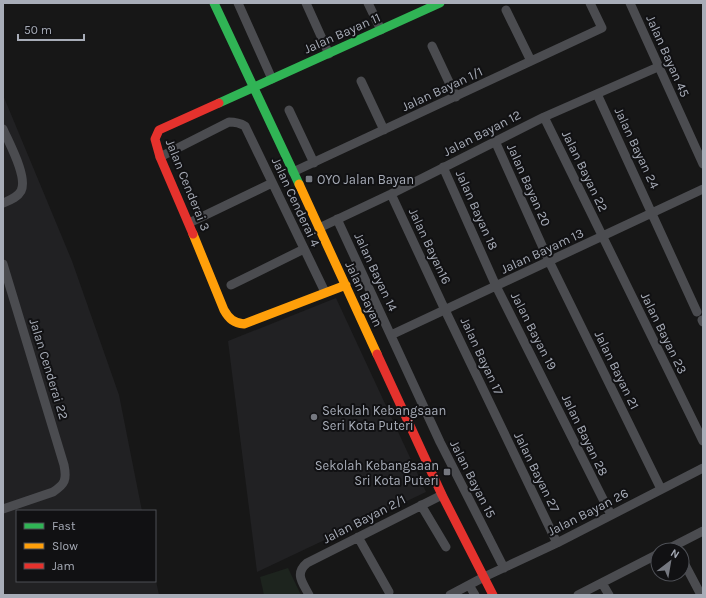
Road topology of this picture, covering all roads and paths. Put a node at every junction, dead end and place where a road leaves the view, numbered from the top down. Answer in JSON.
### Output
{"nodes":[{"id":1,"x":214,"y":3,"type":"edge"},
{"id":2,"x":238,"y":3,"type":"edge"},
{"id":3,"x":306,"y":3,"type":"edge"},
{"id":4,"x":368,"y":3,"type":"edge"},
{"id":5,"x":590,"y":3,"type":"edge"},
{"id":6,"x":630,"y":3,"type":"edge"},
{"id":7,"x":435,"y":4,"type":"edge"},
{"id":8,"x":506,"y":10,"type":"dead end"},
{"id":9,"x":381,"y":30,"type":"junction"},
{"id":10,"x":432,"y":46,"type":"dead end"},
{"id":11,"x":329,"y":54,"type":"junction"},
{"id":12,"x":531,"y":61,"type":"junction"},
{"id":13,"x":658,"y":67,"type":"junction"},
{"id":14,"x":272,"y":79,"type":"junction"},
{"id":15,"x":361,"y":81,"type":"dead end"},
{"id":16,"x":254,"y":88,"type":"junction"},
{"id":17,"x":597,"y":94,"type":"junction"},
{"id":18,"x":456,"y":97,"type":"junction"},
{"id":19,"x":289,"y":110,"type":"dead end"},
{"id":20,"x":544,"y":117,"type":"junction"},
{"id":21,"x":3,"y":129,"type":"edge"},
{"id":22,"x":384,"y":130,"type":"junction"},
{"id":23,"x":495,"y":141,"type":"junction"},
{"id":24,"x":160,"y":157,"type":"junction"},
{"id":25,"x":314,"y":163,"type":"junction"},
{"id":26,"x":703,"y":164,"type":"edge"},
{"id":27,"x":443,"y":167,"type":"junction"},
{"id":28,"x":293,"y":172,"type":"junction"},
{"id":29,"x":272,"y":183,"type":"junction"},
{"id":30,"x":703,"y":190,"type":"edge"},
{"id":31,"x":391,"y":194,"type":"junction"},
{"id":32,"x":3,"y":203,"type":"edge"},
{"id":33,"x":652,"y":213,"type":"junction"},
{"id":34,"x":337,"y":219,"type":"junction"},
{"id":35,"x":189,"y":223,"type":"junction"},
{"id":36,"x":319,"y":228,"type":"junction"},
{"id":37,"x":602,"y":236,"type":"junction"},
{"id":38,"x":304,"y":249,"type":"junction"},
{"id":39,"x":549,"y":261,"type":"junction"},
{"id":40,"x":3,"y":264,"type":"edge"},
{"id":41,"x":231,"y":285,"type":"dead end"},
{"id":42,"x":346,"y":285,"type":"junction"},
{"id":43,"x":496,"y":286,"type":"junction"},
{"id":44,"x":325,"y":292,"type":"junction"},
{"id":45,"x":445,"y":310,"type":"junction"},
{"id":46,"x":701,"y":318,"type":"edge"},
{"id":47,"x":391,"y":335,"type":"junction"},
{"id":48,"x":548,"y":388,"type":"joint"},
{"id":49,"x":494,"y":413,"type":"joint"},
{"id":50,"x":703,"y":441,"type":"edge"},
{"id":51,"x":703,"y":468,"type":"edge"},
{"id":52,"x":661,"y":489,"type":"junction"},
{"id":53,"x":442,"y":495,"type":"junction"},
{"id":54,"x":421,"y":505,"type":"junction"},
{"id":55,"x":3,"y":509,"type":"edge"},
{"id":56,"x":611,"y":515,"type":"junction"},
{"id":57,"x":703,"y":531,"type":"edge"},
{"id":58,"x":358,"y":537,"type":"junction"},
{"id":59,"x":686,"y":542,"type":"edge"},
{"id":60,"x":557,"y":543,"type":"junction"},
{"id":61,"x":446,"y":547,"type":"dead end"},
{"id":62,"x":650,"y":558,"type":"edge"},
{"id":63,"x":504,"y":568,"type":"junction"},
{"id":64,"x":690,"y":574,"type":"edge"},
{"id":65,"x":484,"y":577,"type":"junction"},
{"id":66,"x":602,"y":583,"type":"junction"},
{"id":67,"x":470,"y":585,"type":"junction"},
{"id":68,"x":389,"y":592,"type":"dead end"},
{"id":69,"x":309,"y":595,"type":"edge"},
{"id":70,"x":450,"y":595,"type":"edge"},
{"id":71,"x":474,"y":595,"type":"edge"},
{"id":72,"x":493,"y":595,"type":"edge"},
{"id":73,"x":578,"y":595,"type":"edge"},
{"id":74,"x":609,"y":595,"type":"edge"},
{"id":75,"x":701,"y":595,"type":"edge"}],
"edges":[{"from":1,"to":16,"type":"street","name":"Jalan Bayan"},
{"from":2,"to":14,"type":"street"},
{"from":3,"to":11,"type":"street"},
{"from":4,"to":9,"type":"street"},
{"from":5,"to":12,"type":"street","name":"Jalan Bayan 1/1"},
{"from":6,"to":13,"type":"street","name":"Jalan Bayan 45"},
{"from":7,"to":9,"type":"street","name":"Jalan Bayan 11"},
{"from":8,"to":12,"type":"street"},
{"from":9,"to":11,"type":"street","name":"Jalan Bayan 11"},
{"from":10,"to":18,"type":"street"},
{"from":11,"to":14,"type":"street","name":"Jalan Bayan 11"},
{"from":12,"to":18,"type":"street","name":"Jalan Bayan 1/1"},
{"from":13,"to":17,"type":"street","name":"Jalan Bayan 12"},
{"from":13,"to":26,"type":"street","name":"Jalan Bayan 45"},
{"from":14,"to":16,"type":"street","name":"Jalan Bayan 11"},
{"from":15,"to":22,"type":"street"},
{"from":16,"to":24,"type":"street","name":"Jalan Cenderai 3"},
{"from":16,"to":28,"type":"street","name":"Jalan Bayan"},
{"from":17,"to":20,"type":"street","name":"Jalan Bayan 12"},
{"from":17,"to":33,"type":"street","name":"Jalan Bayan 24"},
{"from":18,"to":22,"type":"street","name":"Jalan Bayan 1/1"},
{"from":19,"to":25,"type":"street"},
{"from":20,"to":23,"type":"street","name":"Jalan Bayan 12"},
{"from":20,"to":37,"type":"street","name":"Jalan Bayan 22"},
{"from":21,"to":32,"type":"street"},
{"from":22,"to":25,"type":"street","name":"Jalan Bayan 1/1"},
{"from":23,"to":27,"type":"street","name":"Jalan Bayan 12"},
{"from":23,"to":39,"type":"street","name":"Jalan Bayan 20"},
{"from":24,"to":29,"type":"street","name":"Jalan Cenderai 4"},
{"from":24,"to":35,"type":"street","name":"Jalan Cenderai 3"},
{"from":25,"to":28,"type":"street","name":"Jalan Bayan 1/1"},
{"from":27,"to":31,"type":"street","name":"Jalan Bayan 12"},
{"from":27,"to":43,"type":"street","name":"Jalan Bayan 18"},
{"from":28,"to":36,"type":"street","name":"Jalan Bayan"},
{"from":29,"to":35,"type":"street"},
{"from":29,"to":38,"type":"street","name":"Jalan Cenderai 4"},
{"from":30,"to":33,"type":"street","name":"Jalan Bayam 13"},
{"from":31,"to":34,"type":"street","name":"Jalan Bayan 12"},
{"from":31,"to":45,"type":"street","name":"Jalan Bayan16"},
{"from":33,"to":37,"type":"street","name":"Jalan Bayam 13"},
{"from":33,"to":46,"type":"street","name":"Jalan Bayan 24"},
{"from":34,"to":36,"type":"street","name":"Jalan Bayan 12"},
{"from":34,"to":47,"type":"street","name":"Jalan Bayan 14"},
{"from":35,"to":44,"type":"street","name":"Jalan Cenderai 3"},
{"from":36,"to":42,"type":"street","name":"Jalan Bayan"},
{"from":37,"to":39,"type":"street","name":"Jalan Bayam 13"},
{"from":37,"to":50,"type":"street","name":"Jalan Bayan 23"},
{"from":38,"to":41,"type":"street"},
{"from":38,"to":44,"type":"street","name":"Jalan Cenderai 4"},
{"from":39,"to":43,"type":"street","name":"Jalan Bayam 13"},
{"from":39,"to":52,"type":"street","name":"Jalan Bayan 21"},
{"from":40,"to":55,"type":"street","name":"Jalan Cenderai 22"},
{"from":42,"to":44,"type":"street"},
{"from":42,"to":53,"type":"street","name":"Jalan Bayan"},
{"from":43,"to":45,"type":"street","name":"Jalan Bayam 13"},
{"from":43,"to":48,"type":"street","name":"Jalan Bayan 19"},
{"from":45,"to":47,"type":"street","name":"Jalan Bayam 13"},
{"from":45,"to":49,"type":"street","name":"Jalan Bayan 17"},
{"from":47,"to":63,"type":"street","name":"Jalan Bayan 15"},
{"from":48,"to":56,"type":"street","name":"Jalan Bayan 28"},
{"from":49,"to":60,"type":"street","name":"Jalan Bayan 27"},
{"from":51,"to":52,"type":"street","name":"Jalan Bayan 26"},
{"from":52,"to":56,"type":"street","name":"Jalan Bayan 26"},
{"from":53,"to":54,"type":"street","name":"Jalan Bayan 2/1"},
{"from":53,"to":65,"type":"street","name":"Jalan Bayan"},
{"from":54,"to":58,"type":"street","name":"Jalan Bayan 2/1"},
{"from":54,"to":61,"type":"street"},
{"from":56,"to":60,"type":"street","name":"Jalan Bayan 26"},
{"from":57,"to":59,"type":"street"},
{"from":58,"to":68,"type":"street"},
{"from":58,"to":69,"type":"street","name":"Jalan Bayan 2/1"},
{"from":60,"to":63,"type":"street","name":"Jalan Bayan 26"},
{"from":62,"to":66,"type":"street"},
{"from":63,"to":65,"type":"street","name":"Jalan Bayan 26"},
{"from":64,"to":75,"type":"street"},
{"from":65,"to":67,"type":"street","name":"Jalan Bayan 26"},
{"from":65,"to":72,"type":"street","name":"Jalan Bayan"},
{"from":66,"to":73,"type":"street"},
{"from":66,"to":74,"type":"street"},
{"from":67,"to":70,"type":"street","name":"Jalan Bayan 26"},
{"from":67,"to":71,"type":"street"}]}
